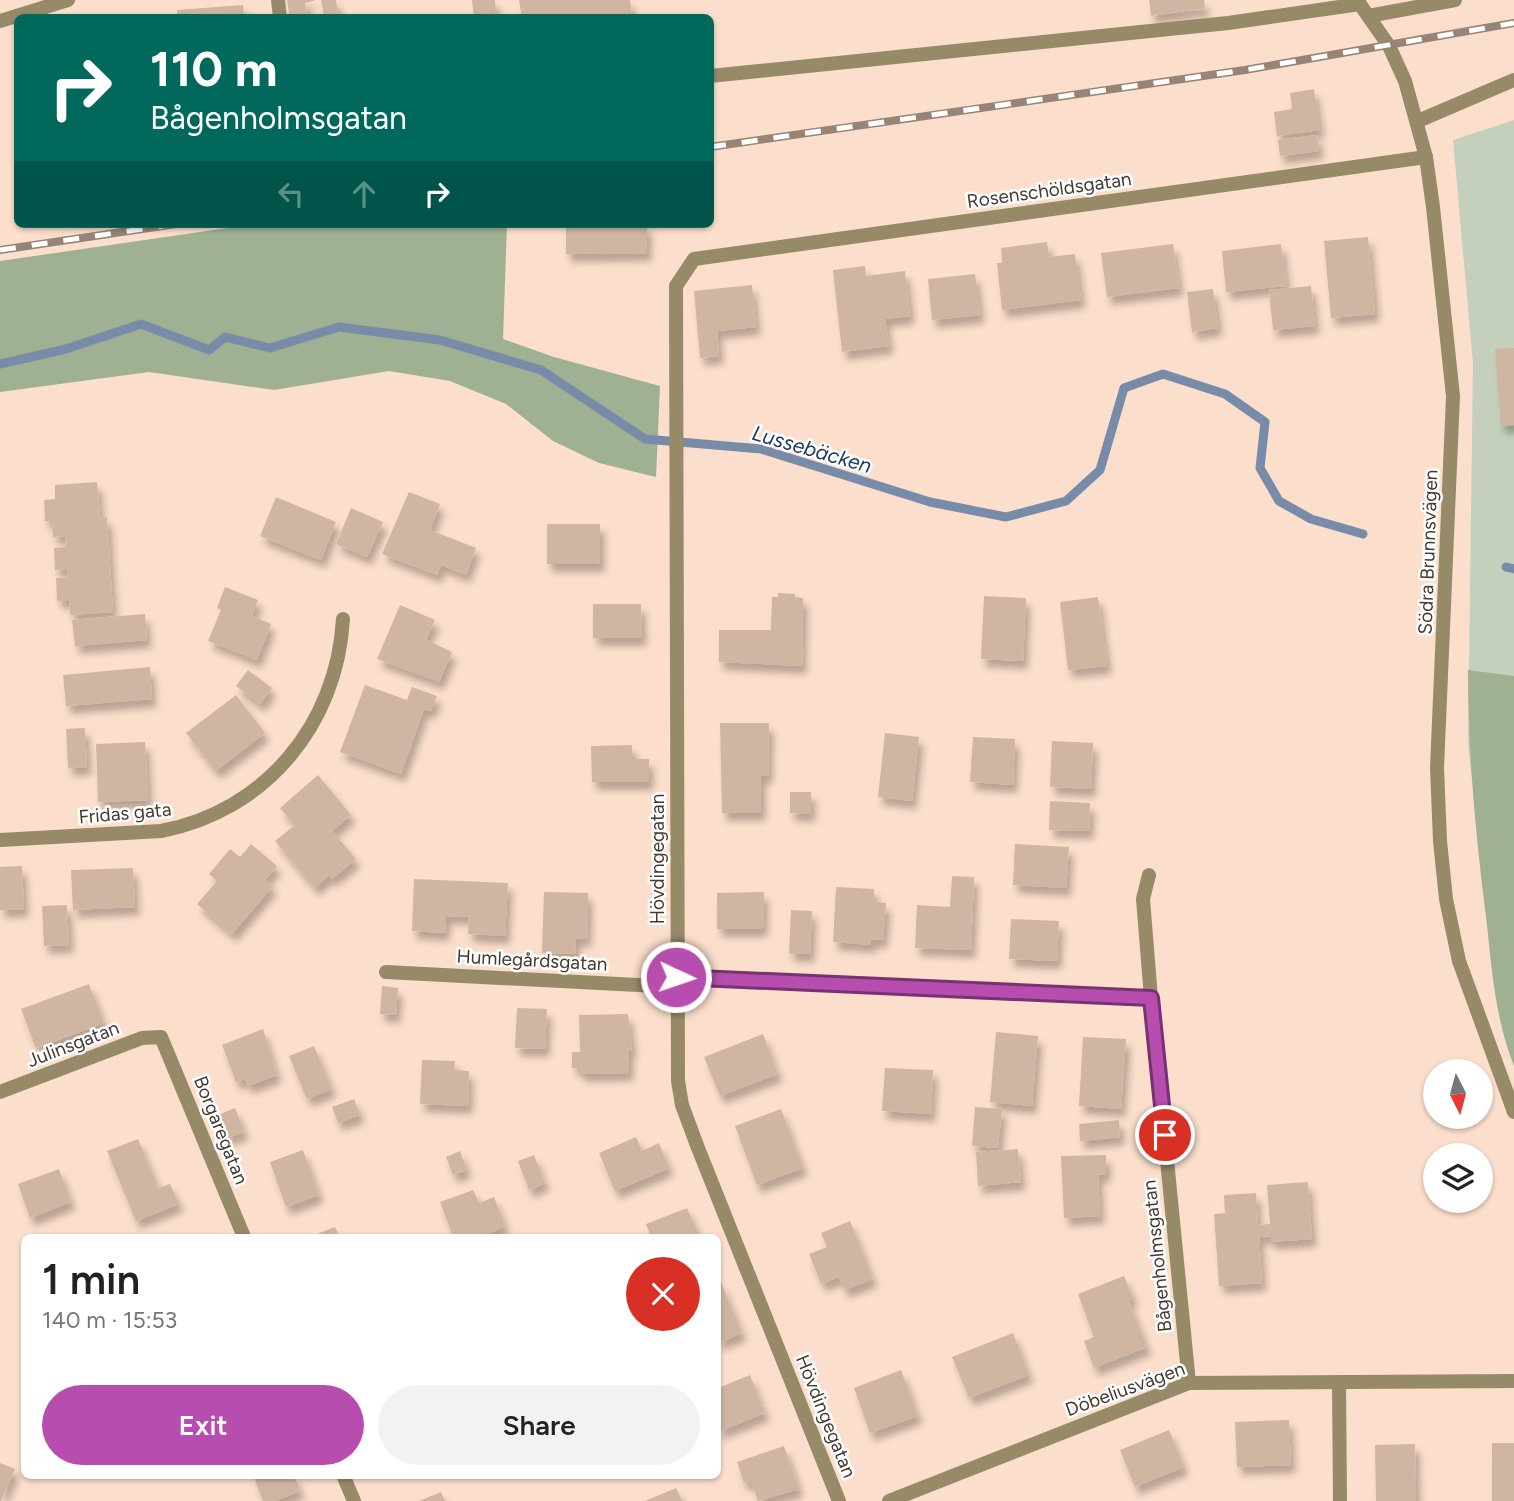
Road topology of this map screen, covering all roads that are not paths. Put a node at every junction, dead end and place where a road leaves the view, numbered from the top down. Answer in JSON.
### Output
{"nodes":[{"id":1,"x":68,"y":0,"type":"edge"},
{"id":2,"x":1455,"y":0,"type":"edge"},
{"id":3,"x":1362,"y":7,"type":"edge"},
{"id":4,"x":20,"y":14,"type":"edge"},
{"id":5,"x":714,"y":76,"type":"edge"},
{"id":6,"x":1514,"y":80,"type":"edge"},
{"id":7,"x":1418,"y":121,"type":"junction"},
{"id":8,"x":1426,"y":157,"type":"junction"},
{"id":9,"x":683,"y":273,"type":"joint"},
{"id":10,"x":343,"y":619,"type":"dead end"},
{"id":11,"x":0,"y":840,"type":"edge"},
{"id":12,"x":1149,"y":875,"type":"dead end"},
{"id":13,"x":386,"y":972,"type":"dead end"},
{"id":14,"x":676,"y":982,"type":"junction"},
{"id":15,"x":1151,"y":998,"type":"junction"},
{"id":16,"x":162,"y":1037,"type":"joint"},
{"id":17,"x":0,"y":1092,"type":"edge"},
{"id":18,"x":1514,"y":1112,"type":"edge"},
{"id":19,"x":243,"y":1234,"type":"edge"},
{"id":20,"x":1514,"y":1381,"type":"edge"},
{"id":21,"x":1339,"y":1382,"type":"junction"},
{"id":22,"x":1189,"y":1383,"type":"junction"},
{"id":23,"x":345,"y":1479,"type":"edge"},
{"id":24,"x":354,"y":1501,"type":"edge"},
{"id":25,"x":839,"y":1501,"type":"edge"},
{"id":26,"x":889,"y":1501,"type":"edge"},
{"id":27,"x":1340,"y":1501,"type":"edge"}],
"edges":[{"from":1,"to":4,"type":"street"},
{"from":2,"to":3,"type":"street"},
{"from":3,"to":5,"type":"street"},
{"from":3,"to":7,"type":"street","name":"Södra Brunnsvägen"},
{"from":6,"to":7,"type":"street"},
{"from":7,"to":8,"type":"street","name":"Södra Brunnsvägen"},
{"from":8,"to":9,"type":"street","name":"Rosenschöldsgatan"},
{"from":8,"to":18,"type":"street","name":"Södra Brunnsvägen"},
{"from":9,"to":14,"type":"street","name":"Hövdingegatan"},
{"from":10,"to":11,"type":"street","name":"Fridas gata"},
{"from":12,"to":15,"type":"street","name":"Bågenholmsgatan"},
{"from":13,"to":14,"type":"street","name":"Humlegårdsgatan"},
{"from":14,"to":15,"type":"street","name":"Humlegårdsgatan"},
{"from":14,"to":25,"type":"street","name":"Hövdingegatan"},
{"from":15,"to":22,"type":"street","name":"Bågenholmsgatan"},
{"from":16,"to":17,"type":"street","name":"Julinsgatan"},
{"from":16,"to":19,"type":"street","name":"Borgaregatan"},
{"from":20,"to":21,"type":"street","name":"Döbeliusvägen"},
{"from":21,"to":22,"type":"street","name":"Döbeliusvägen"},
{"from":21,"to":27,"type":"street"},
{"from":22,"to":26,"type":"street","name":"Döbeliusvägen"},
{"from":23,"to":24,"type":"street"}]}
